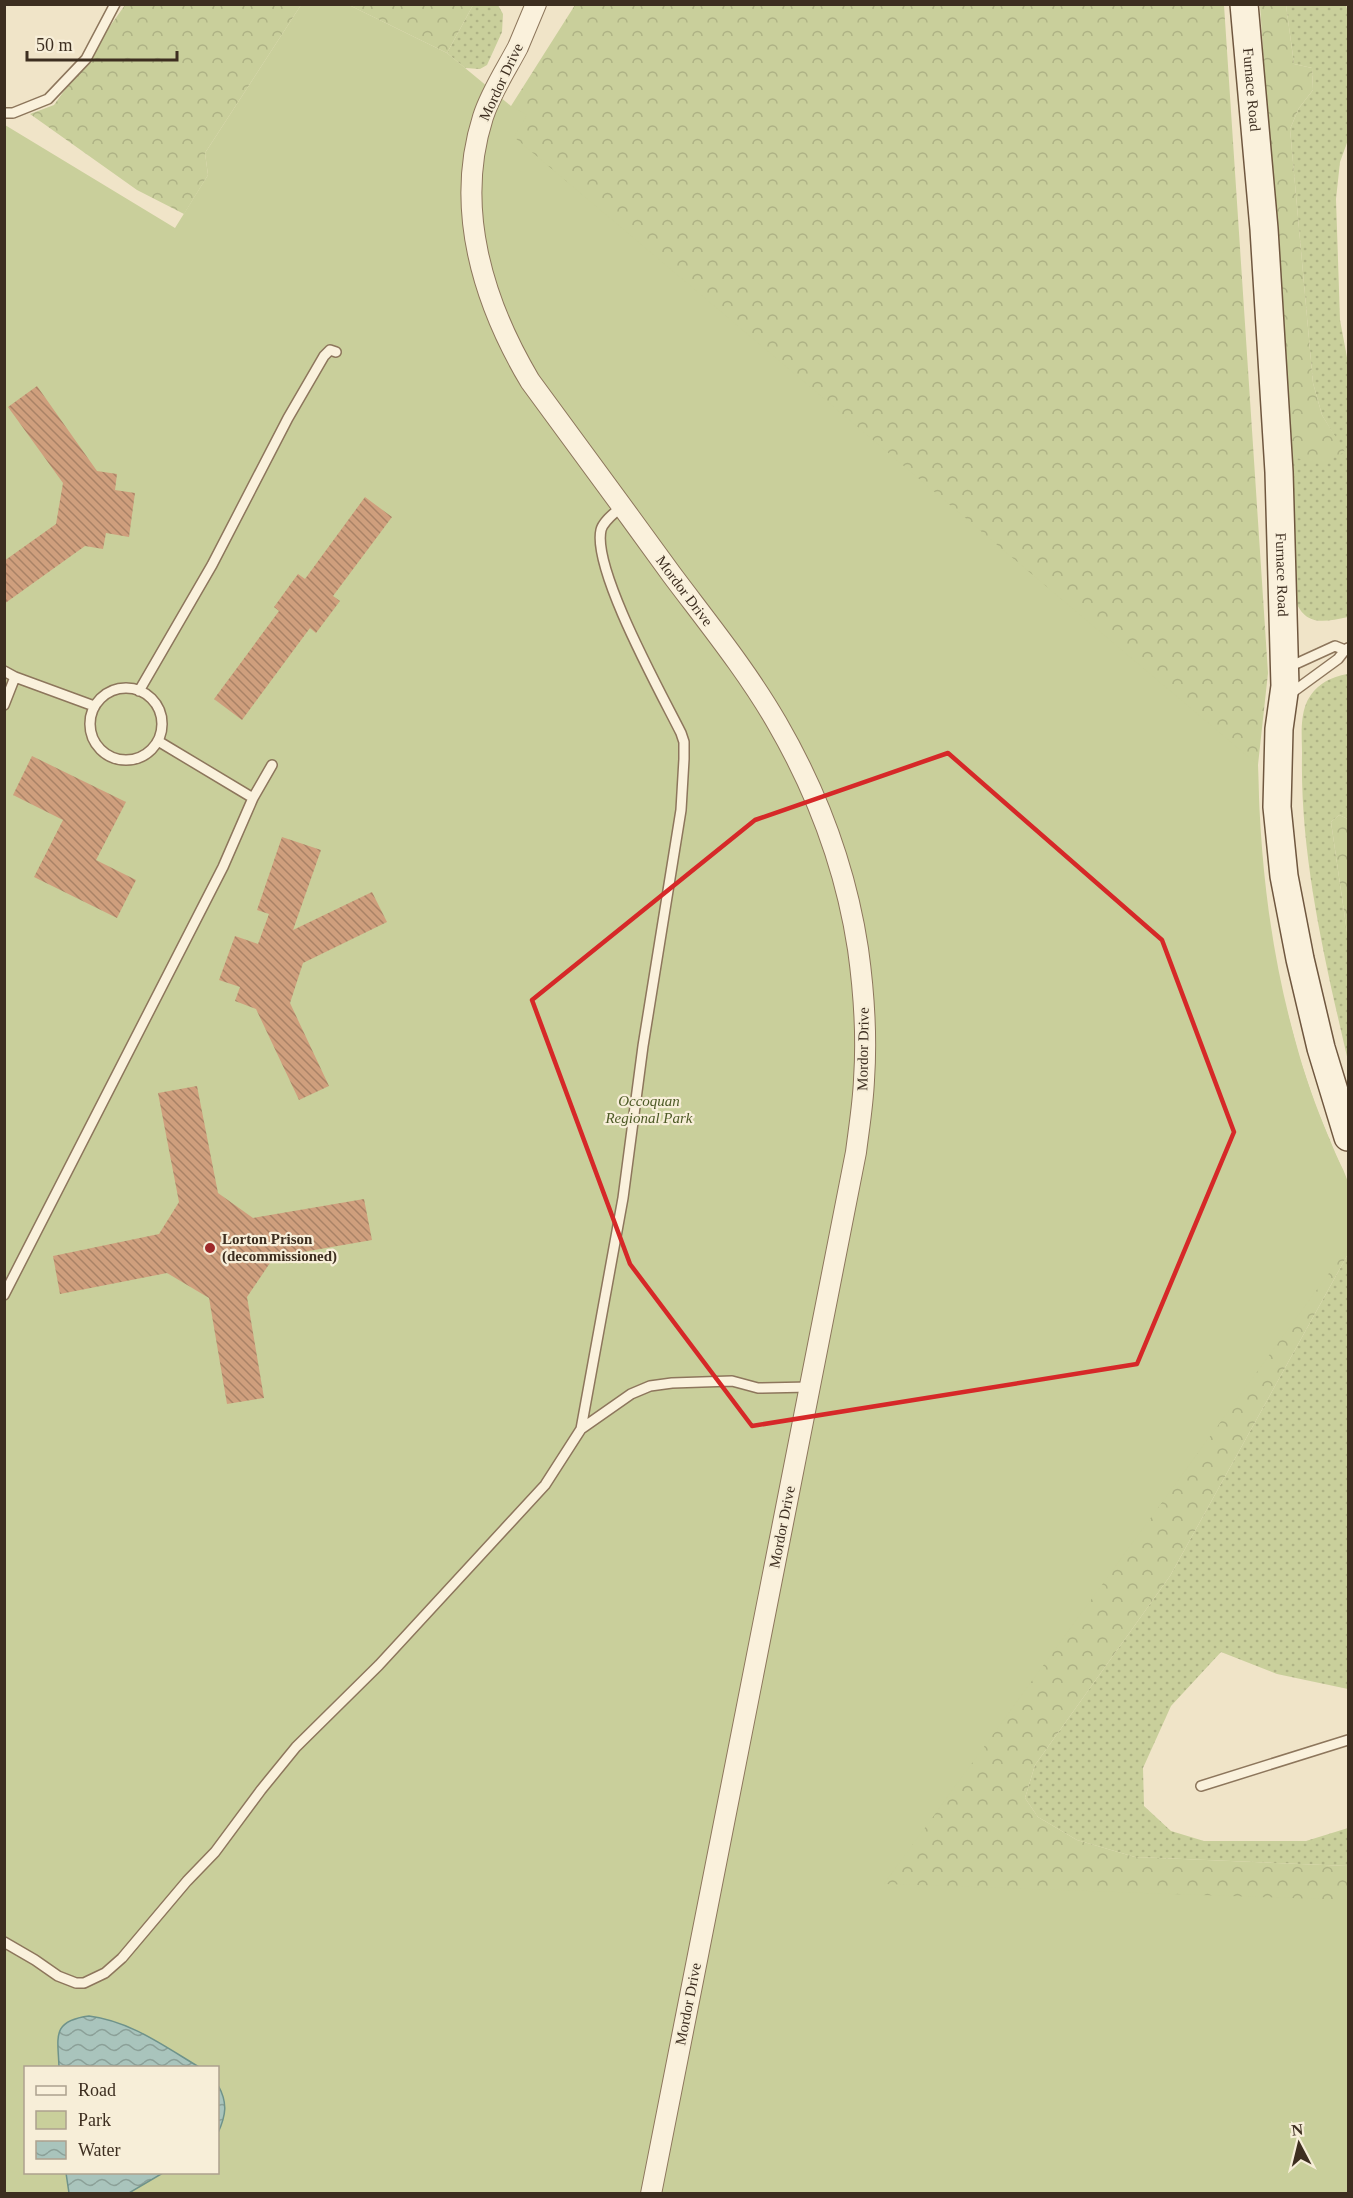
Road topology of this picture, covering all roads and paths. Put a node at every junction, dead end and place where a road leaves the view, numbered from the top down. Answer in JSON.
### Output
{"nodes":[{"id":1,"x":115,"y":4,"type":"edge"},
{"id":2,"x":1244,"y":4,"type":"edge"},
{"id":3,"x":531,"y":6,"type":"edge"},
{"id":4,"x":4,"y":112,"type":"edge"},
{"id":5,"x":336,"y":352,"type":"dead end"},
{"id":6,"x":622,"y":506,"type":"junction"},
{"id":7,"x":1346,"y":649,"type":"edge"},
{"id":8,"x":1284,"y":669,"type":"junction"},
{"id":9,"x":4,"y":671,"type":"edge"},
{"id":10,"x":15,"y":677,"type":"junction"},
{"id":11,"x":139,"y":691,"type":"junction"},
{"id":12,"x":1283,"y":699,"type":"junction"},
{"id":13,"x":4,"y":705,"type":"edge"},
{"id":14,"x":94,"y":706,"type":"junction"},
{"id":15,"x":158,"y":741,"type":"junction"},
{"id":16,"x":272,"y":765,"type":"dead end"},
{"id":17,"x":253,"y":798,"type":"junction"},
{"id":18,"x":1348,"y":1137,"type":"edge"},
{"id":19,"x":4,"y":1295,"type":"edge"},
{"id":20,"x":810,"y":1387,"type":"junction"},
{"id":21,"x":581,"y":1429,"type":"junction"},
{"id":22,"x":1348,"y":1740,"type":"edge"},
{"id":23,"x":1201,"y":1786,"type":"dead end"},
{"id":24,"x":4,"y":1942,"type":"edge"},
{"id":25,"x":651,"y":2193,"type":"edge"}],
"edges":[{"from":1,"to":4,"type":"lane"},
{"from":2,"to":8,"type":"main road","name":"Furnace Road"},
{"from":3,"to":6,"type":"street","name":"Mordor Drive"},
{"from":5,"to":11,"type":"lane"},
{"from":6,"to":20,"type":"street","name":"Mordor Drive"},
{"from":6,"to":21,"type":"lane"},
{"from":7,"to":8,"type":"lane"},
{"from":7,"to":12,"type":"lane"},
{"from":8,"to":12,"type":"main road","name":"Furnace Road"},
{"from":9,"to":10,"type":"lane"},
{"from":10,"to":13,"type":"lane"},
{"from":10,"to":14,"type":"lane"},
{"from":11,"to":14,"type":"lane"},
{"from":11,"to":15,"type":"lane"},
{"from":12,"to":18,"type":"main road","name":"Furnace Road"},
{"from":14,"to":15,"type":"lane"},
{"from":15,"to":17,"type":"lane"},
{"from":16,"to":17,"type":"lane"},
{"from":17,"to":19,"type":"lane"},
{"from":20,"to":21,"type":"lane"},
{"from":20,"to":25,"type":"street","name":"Mordor Drive"},
{"from":21,"to":24,"type":"lane"},
{"from":22,"to":23,"type":"lane"}]}
